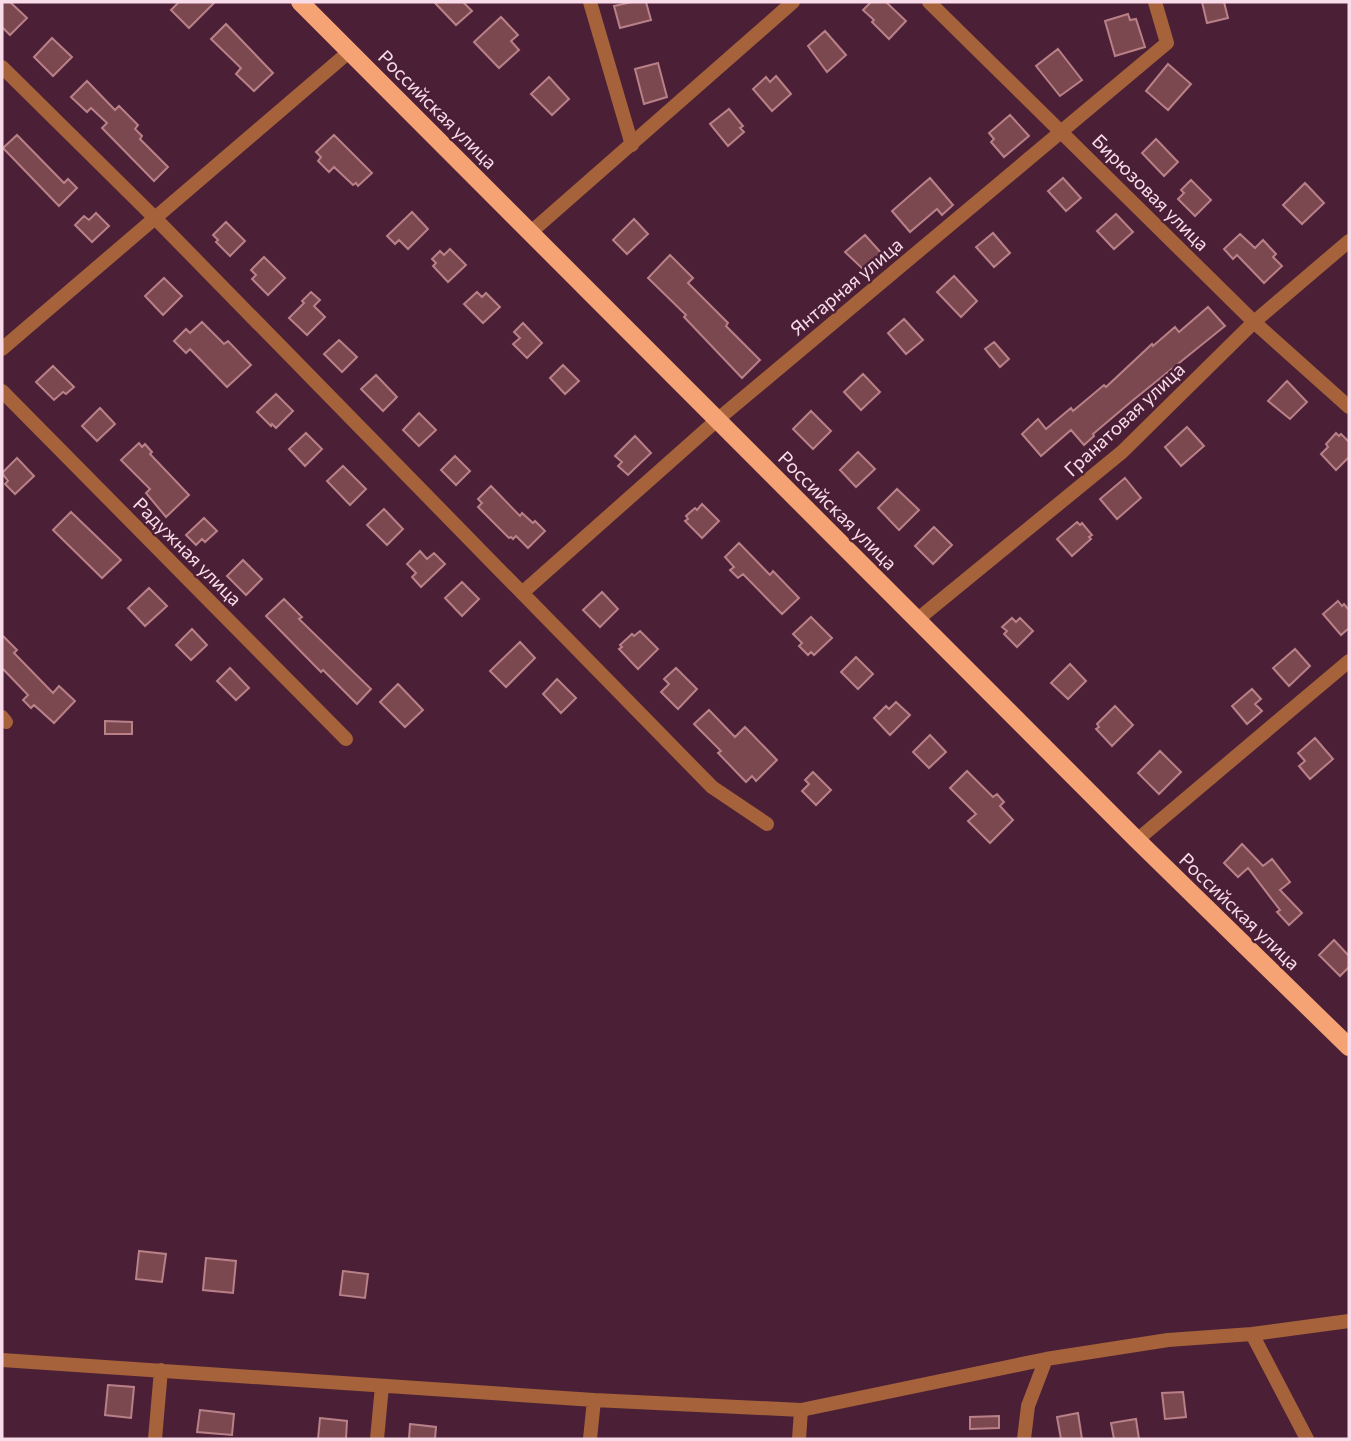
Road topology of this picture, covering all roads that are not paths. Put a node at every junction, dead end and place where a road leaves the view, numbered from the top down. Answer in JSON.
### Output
{"nodes":[{"id":1,"x":300,"y":2,"type":"edge"},
{"id":2,"x":590,"y":2,"type":"edge"},
{"id":3,"x":793,"y":2,"type":"edge"},
{"id":4,"x":929,"y":2,"type":"edge"},
{"id":5,"x":1155,"y":2,"type":"edge"},
{"id":6,"x":350,"y":51,"type":"junction"},
{"id":7,"x":2,"y":67,"type":"edge"},
{"id":8,"x":1061,"y":131,"type":"junction"},
{"id":9,"x":632,"y":145,"type":"junction"},
{"id":10,"x":156,"y":219,"type":"junction"},
{"id":11,"x":531,"y":232,"type":"junction"},
{"id":12,"x":1349,"y":241,"type":"edge"},
{"id":13,"x":1254,"y":322,"type":"junction"},
{"id":14,"x":2,"y":349,"type":"edge"},
{"id":15,"x":2,"y":391,"type":"edge"},
{"id":16,"x":1349,"y":407,"type":"edge"},
{"id":17,"x":717,"y":420,"type":"junction"},
{"id":18,"x":522,"y":593,"type":"junction"},
{"id":19,"x":918,"y":620,"type":"junction"},
{"id":20,"x":1349,"y":661,"type":"edge"},
{"id":21,"x":346,"y":739,"type":"dead end"},
{"id":22,"x":767,"y":824,"type":"dead end"},
{"id":23,"x":1137,"y":840,"type":"junction"},
{"id":24,"x":1349,"y":1047,"type":"edge"},
{"id":25,"x":1349,"y":1321,"type":"edge"},
{"id":26,"x":1252,"y":1334,"type":"junction"},
{"id":27,"x":1046,"y":1359,"type":"junction"},
{"id":28,"x":2,"y":1360,"type":"edge"},
{"id":29,"x":161,"y":1370,"type":"junction"},
{"id":30,"x":382,"y":1386,"type":"junction"},
{"id":31,"x":594,"y":1400,"type":"junction"},
{"id":32,"x":801,"y":1410,"type":"junction"},
{"id":33,"x":155,"y":1439,"type":"edge"},
{"id":34,"x":377,"y":1439,"type":"edge"},
{"id":35,"x":590,"y":1439,"type":"edge"},
{"id":36,"x":799,"y":1439,"type":"edge"},
{"id":37,"x":1024,"y":1439,"type":"edge"},
{"id":38,"x":1307,"y":1439,"type":"edge"}],
"edges":[{"from":1,"to":6,"type":"main road","name":"Российская улица"},
{"from":2,"to":9,"type":"street"},
{"from":3,"to":9,"type":"street"},
{"from":4,"to":8,"type":"street","name":"Бирюзовая улица"},
{"from":5,"to":8,"type":"street","name":"Янтарная улица"},
{"from":6,"to":10,"type":"street"},
{"from":6,"to":11,"type":"main road","name":"Российская улица"},
{"from":7,"to":10,"type":"street"},
{"from":8,"to":13,"type":"street","name":"Бирюзовая улица"},
{"from":8,"to":17,"type":"street","name":"Янтарная улица"},
{"from":9,"to":11,"type":"street"},
{"from":10,"to":14,"type":"street"},
{"from":10,"to":18,"type":"street"},
{"from":11,"to":17,"type":"main road","name":"Российская улица"},
{"from":12,"to":13,"type":"street","name":"Гранатовая улица"},
{"from":13,"to":16,"type":"street","name":"Бирюзовая улица"},
{"from":13,"to":19,"type":"street","name":"Гранатовая улица"},
{"from":15,"to":21,"type":"street","name":"Радужная улица"},
{"from":17,"to":18,"type":"street","name":"Янтарная улица"},
{"from":17,"to":19,"type":"main road","name":"Российская улица"},
{"from":18,"to":22,"type":"street"},
{"from":19,"to":23,"type":"main road","name":"Российская улица"},
{"from":20,"to":23,"type":"street"},
{"from":23,"to":24,"type":"main road","name":"Российская улица"},
{"from":25,"to":26,"type":"street"},
{"from":26,"to":27,"type":"street"},
{"from":26,"to":38,"type":"street"},
{"from":27,"to":32,"type":"street"},
{"from":27,"to":37,"type":"street"},
{"from":28,"to":29,"type":"street"},
{"from":29,"to":30,"type":"street"},
{"from":29,"to":33,"type":"street"},
{"from":30,"to":31,"type":"street"},
{"from":30,"to":34,"type":"street"},
{"from":31,"to":32,"type":"street"},
{"from":31,"to":35,"type":"street"},
{"from":32,"to":36,"type":"street"}]}
